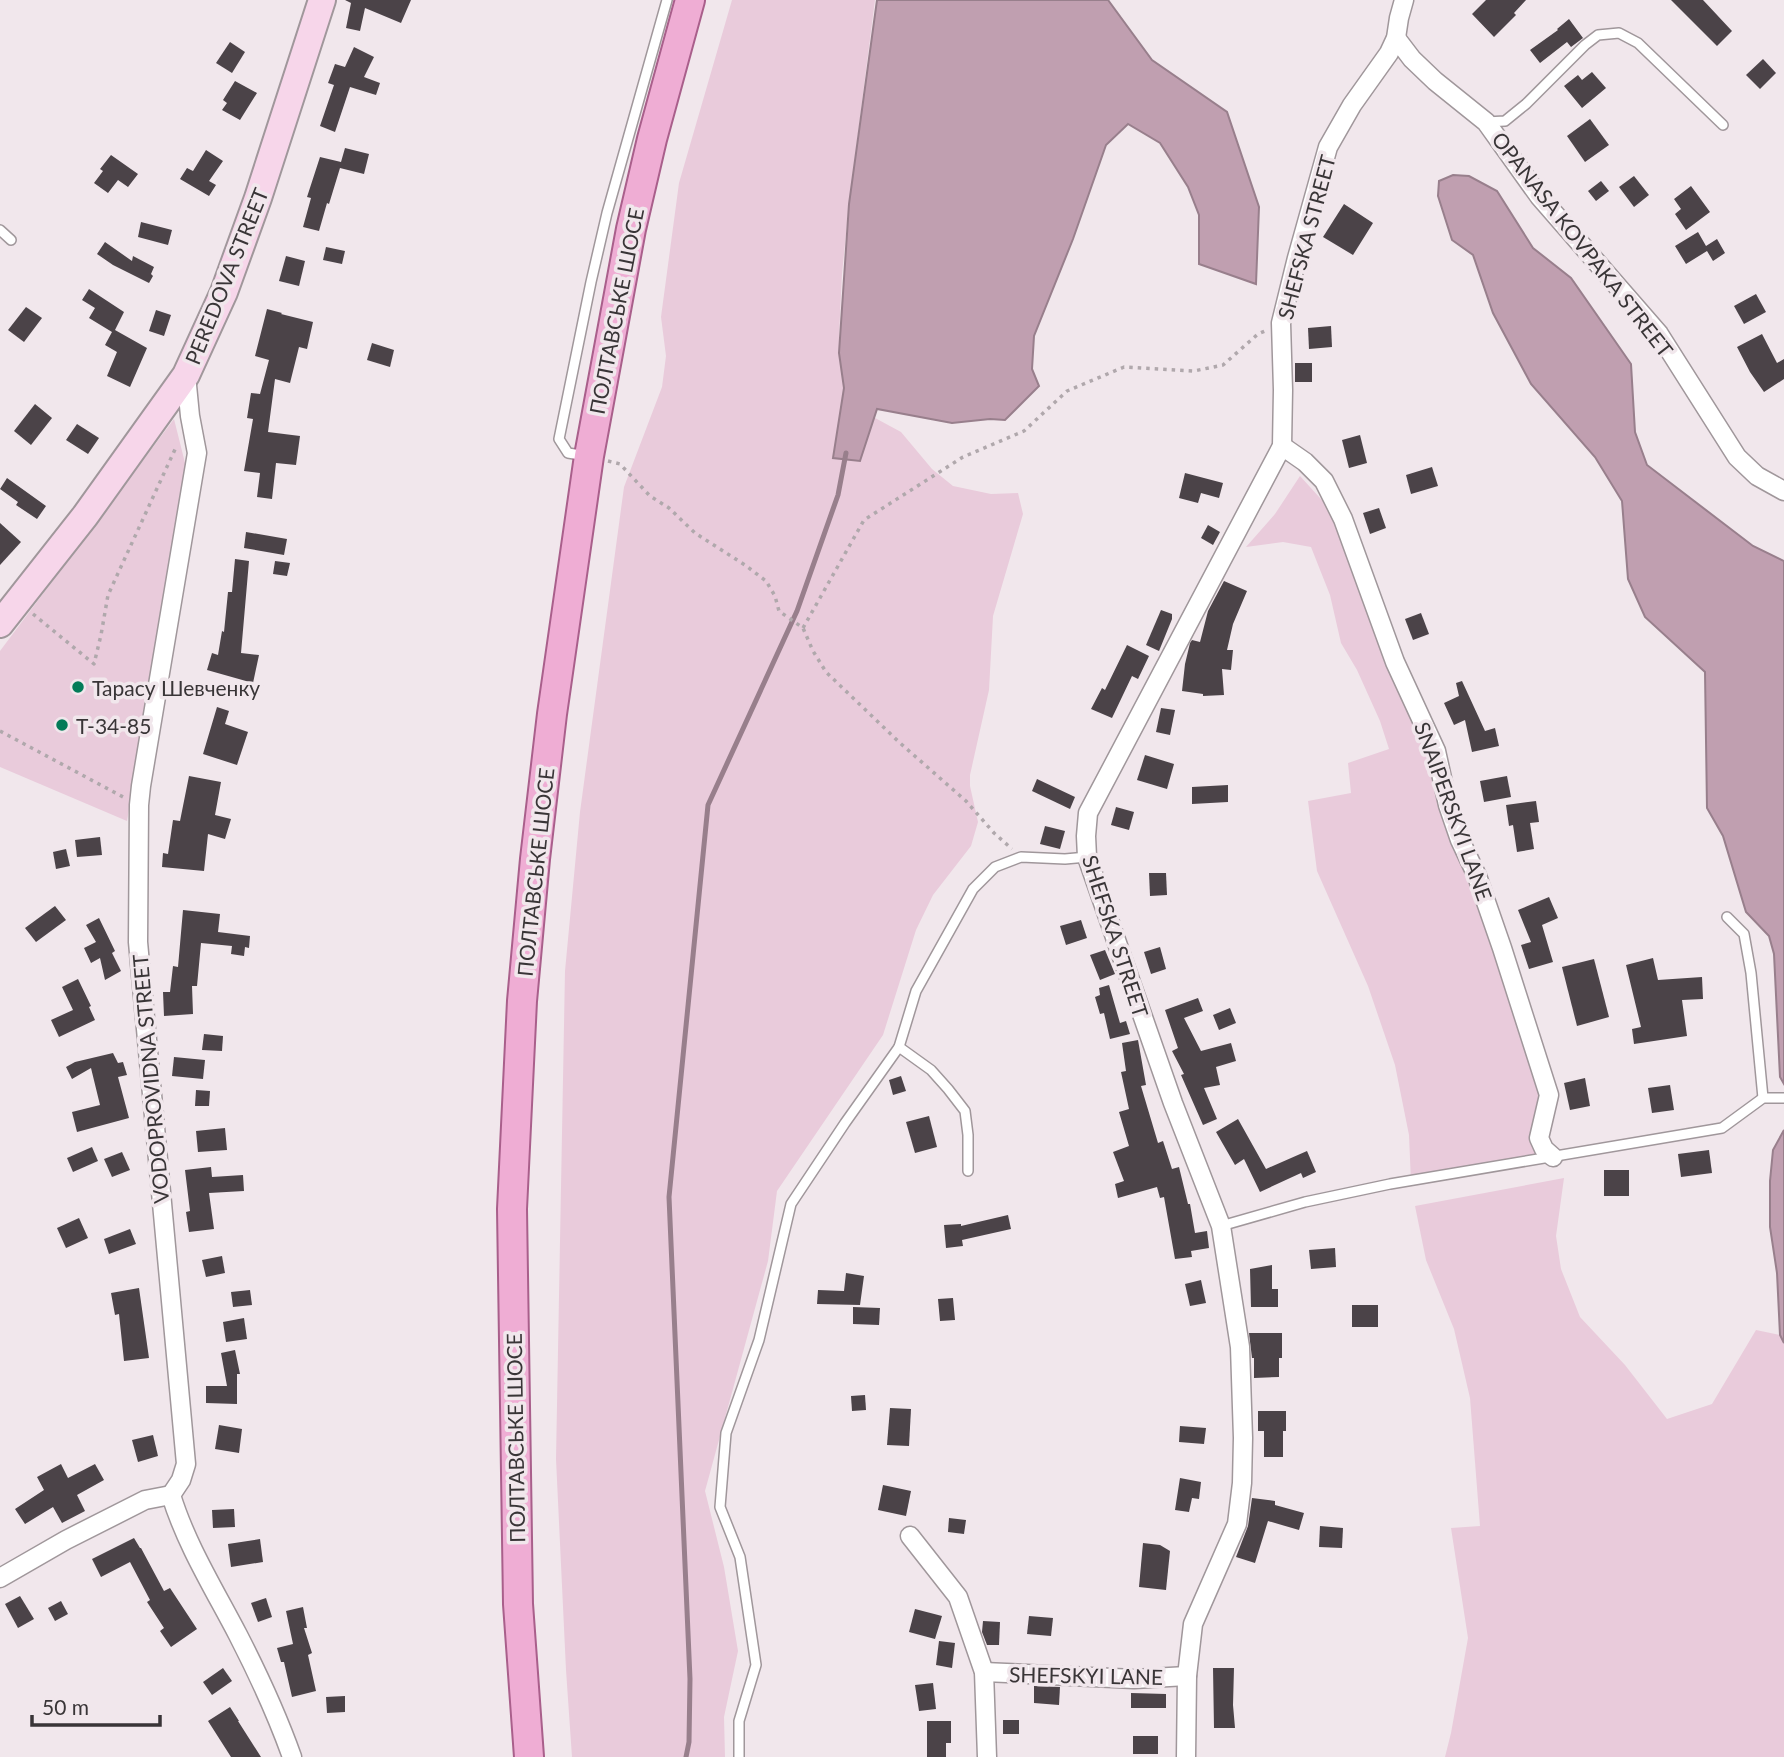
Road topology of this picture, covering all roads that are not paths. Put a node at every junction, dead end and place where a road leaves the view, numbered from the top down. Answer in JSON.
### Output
{"nodes":[{"id":1,"x":322,"y":0,"type":"edge"},
{"id":2,"x":667,"y":0,"type":"edge"},
{"id":3,"x":690,"y":0,"type":"edge"},
{"id":4,"x":1404,"y":0,"type":"edge"},
{"id":5,"x":1396,"y":38,"type":"junction"},
{"id":6,"x":1486,"y":122,"type":"junction"},
{"id":7,"x":1723,"y":125,"type":"dead end"},
{"id":8,"x":0,"y":230,"type":"edge"},
{"id":9,"x":11,"y":240,"type":"dead end"},
{"id":10,"x":186,"y":375,"type":"junction"},
{"id":11,"x":1282,"y":446,"type":"junction"},
{"id":12,"x":589,"y":456,"type":"junction"},
{"id":13,"x":1784,"y":491,"type":"edge"},
{"id":14,"x":0,"y":624,"type":"edge"},
{"id":15,"x":1087,"y":857,"type":"junction"},
{"id":16,"x":1727,"y":916,"type":"dead end"},
{"id":17,"x":899,"y":1047,"type":"junction"},
{"id":18,"x":1763,"y":1098,"type":"junction"},
{"id":19,"x":1784,"y":1098,"type":"edge"},
{"id":20,"x":1553,"y":1157,"type":"junction"},
{"id":21,"x":968,"y":1171,"type":"dead end"},
{"id":22,"x":1221,"y":1226,"type":"junction"},
{"id":23,"x":171,"y":1495,"type":"junction"},
{"id":24,"x":910,"y":1536,"type":"dead end"},
{"id":25,"x":0,"y":1578,"type":"edge"},
{"id":26,"x":984,"y":1672,"type":"junction"},
{"id":27,"x":1187,"y":1676,"type":"junction"},
{"id":28,"x":292,"y":1757,"type":"edge"},
{"id":29,"x":529,"y":1757,"type":"edge"},
{"id":30,"x":738,"y":1757,"type":"edge"},
{"id":31,"x":987,"y":1757,"type":"edge"},
{"id":32,"x":1186,"y":1757,"type":"edge"}],
"edges":[{"from":1,"to":10,"type":"street","name":"PEREDOVA STREET"},
{"from":2,"to":12,"type":"lane"},
{"from":3,"to":12,"type":"main road","name":"ПОЛТАВСЬКЕ ШОСЕ"},
{"from":4,"to":5,"type":"street","name":"SHEFSKA STREET"},
{"from":5,"to":6,"type":"street","name":"OPANASA KOVPAKA STREET"},
{"from":5,"to":11,"type":"street","name":"SHEFSKA STREET"},
{"from":6,"to":7,"type":"lane"},
{"from":6,"to":13,"type":"street","name":"OPANASA KOVPAKA STREET"},
{"from":8,"to":9,"type":"lane"},
{"from":10,"to":14,"type":"street","name":"PEREDOVA STREET"},
{"from":10,"to":23,"type":"street","name":"VODOPROVIDNA STREET"},
{"from":11,"to":15,"type":"street","name":"SHEFSKA STREET"},
{"from":11,"to":20,"type":"street","name":"SNAIPERSKYI LANE"},
{"from":12,"to":29,"type":"main road","name":"ПОЛТАВСЬКЕ ШОСЕ"},
{"from":15,"to":17,"type":"lane"},
{"from":15,"to":22,"type":"street","name":"SHEFSKA STREET"},
{"from":16,"to":18,"type":"lane"},
{"from":17,"to":21,"type":"lane"},
{"from":17,"to":30,"type":"lane"},
{"from":18,"to":19,"type":"lane"},
{"from":18,"to":20,"type":"lane"},
{"from":20,"to":22,"type":"lane"},
{"from":22,"to":27,"type":"street","name":"SHEFSKA STREET"},
{"from":23,"to":25,"type":"street"},
{"from":23,"to":28,"type":"street"},
{"from":24,"to":26,"type":"street","name":"SHEFSKYI LANE"},
{"from":26,"to":27,"type":"street","name":"SHEFSKYI LANE"},
{"from":26,"to":31,"type":"street","name":"SHEFSKYI LANE"},
{"from":27,"to":32,"type":"street","name":"SHEFSKA STREET"}]}
